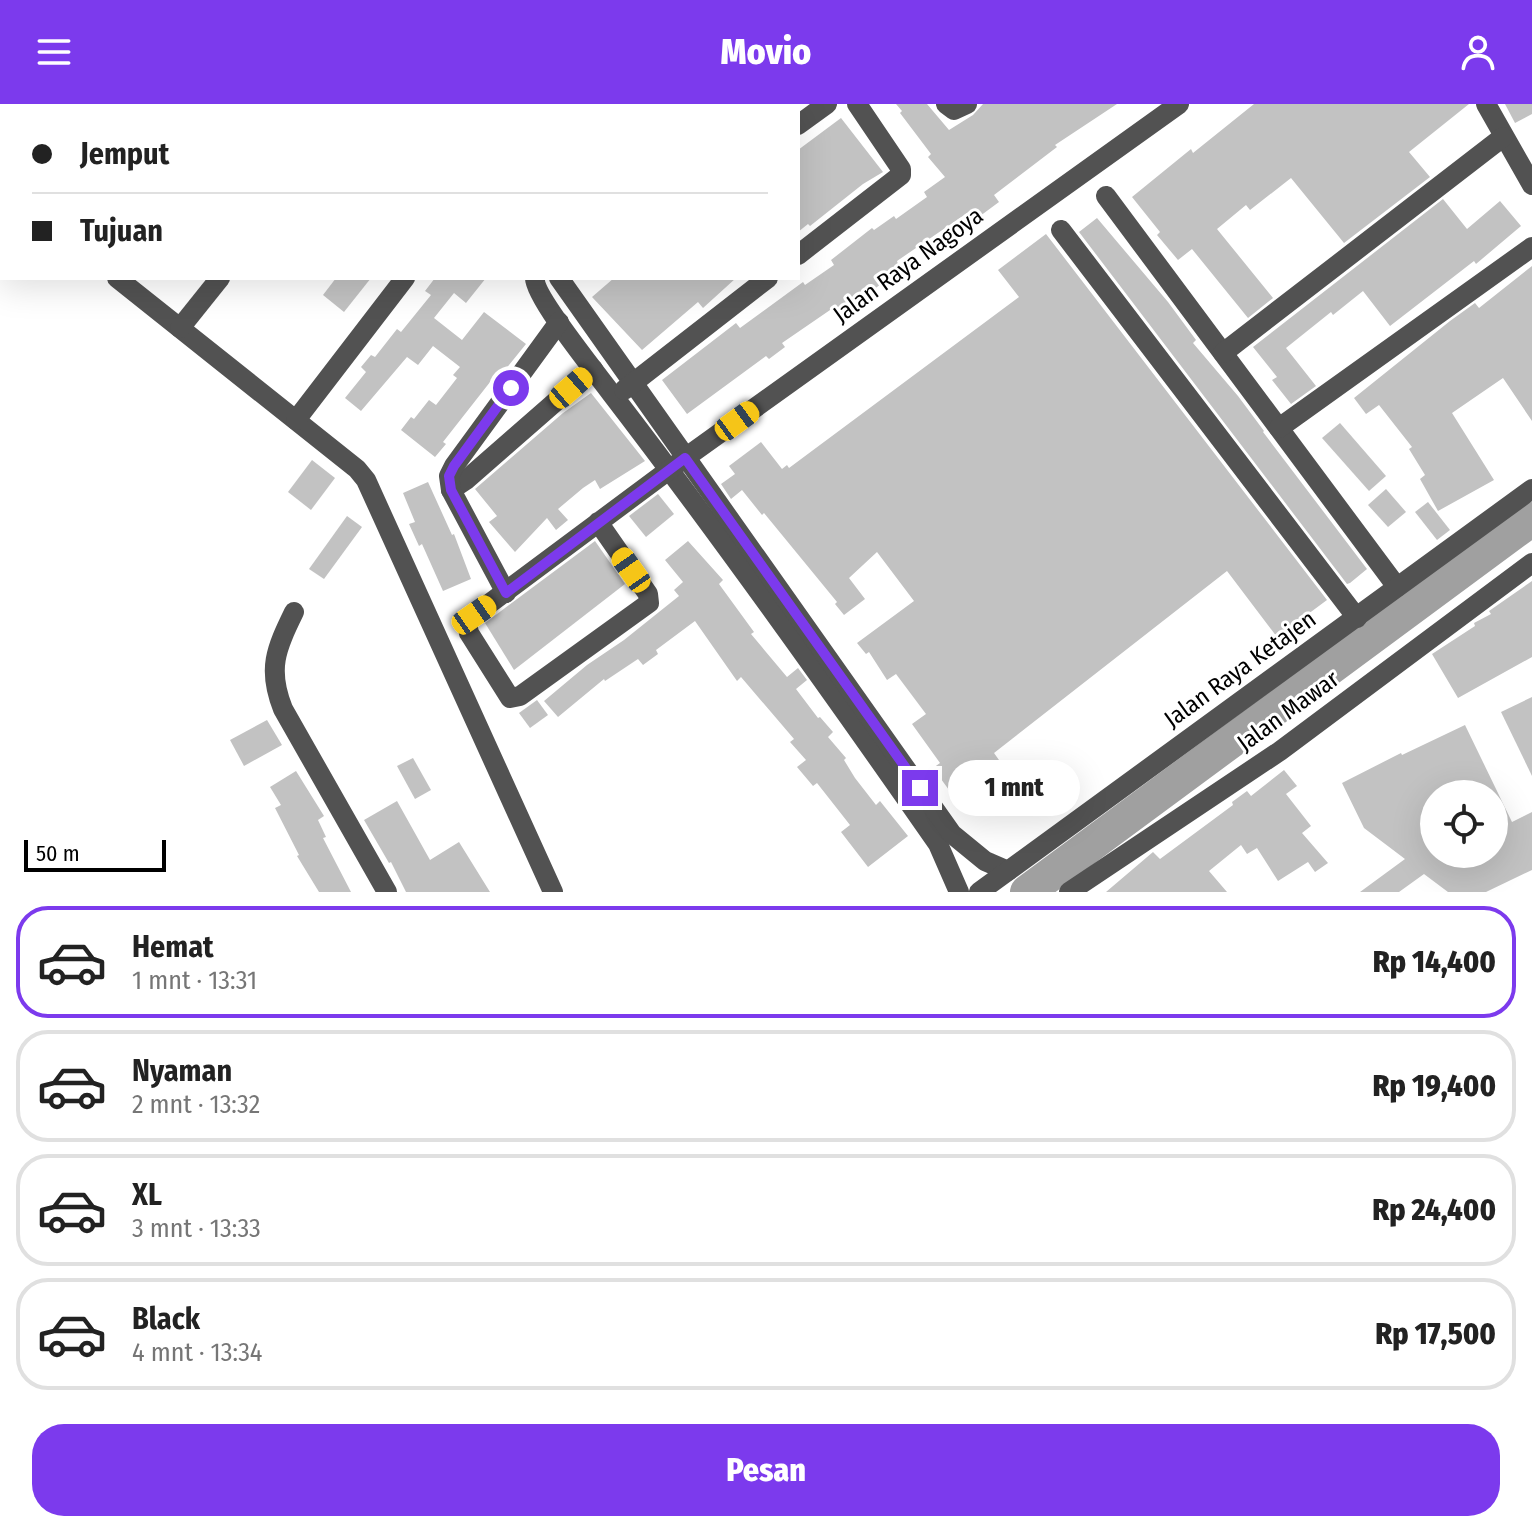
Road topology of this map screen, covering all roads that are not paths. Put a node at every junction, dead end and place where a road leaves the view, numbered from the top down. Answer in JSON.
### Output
{"nodes":[{"id":1,"x":827,"y":104,"type":"edge"},
{"id":2,"x":857,"y":104,"type":"edge"},
{"id":3,"x":946,"y":104,"type":"edge"},
{"id":4,"x":967,"y":104,"type":"edge"},
{"id":5,"x":1179,"y":104,"type":"edge"},
{"id":6,"x":1486,"y":104,"type":"edge"},
{"id":7,"x":800,"y":124,"type":"edge"},
{"id":8,"x":1503,"y":137,"type":"junction"},
{"id":9,"x":1532,"y":185,"type":"edge"},
{"id":10,"x":1106,"y":196,"type":"dead end"},
{"id":11,"x":1061,"y":230,"type":"dead end"},
{"id":12,"x":1532,"y":247,"type":"edge"},
{"id":13,"x":800,"y":253,"type":"edge"},
{"id":14,"x":120,"y":280,"type":"edge"},
{"id":15,"x":218,"y":280,"type":"edge"},
{"id":16,"x":403,"y":280,"type":"edge"},
{"id":17,"x":535,"y":280,"type":"edge"},
{"id":18,"x":765,"y":280,"type":"edge"},
{"id":19,"x":570,"y":282,"type":"edge"},
{"id":20,"x":553,"y":313,"type":"junction"},
{"id":21,"x":180,"y":328,"type":"junction"},
{"id":22,"x":1223,"y":353,"type":"junction"},
{"id":23,"x":593,"y":369,"type":"junction"},
{"id":24,"x":632,"y":383,"type":"junction"},
{"id":25,"x":614,"y":397,"type":"junction"},
{"id":26,"x":296,"y":420,"type":"junction"},
{"id":27,"x":1279,"y":428,"type":"junction"},
{"id":28,"x":677,"y":464,"type":"junction"},
{"id":29,"x":1532,"y":489,"type":"edge"},
{"id":30,"x":451,"y":490,"type":"junction"},
{"id":31,"x":598,"y":522,"type":"junction"},
{"id":32,"x":1532,"y":563,"type":"edge"},
{"id":33,"x":1397,"y":587,"type":"junction"},
{"id":34,"x":506,"y":593,"type":"junction"},
{"id":35,"x":294,"y":612,"type":"dead end"},
{"id":36,"x":1357,"y":618,"type":"junction"},
{"id":37,"x":945,"y":839,"type":"junction"},
{"id":38,"x":1008,"y":871,"type":"junction"},
{"id":39,"x":387,"y":892,"type":"edge"},
{"id":40,"x":553,"y":892,"type":"edge"},
{"id":41,"x":959,"y":892,"type":"edge"},
{"id":42,"x":979,"y":892,"type":"edge"},
{"id":43,"x":1069,"y":892,"type":"edge"}],
"edges":[{"from":1,"to":7,"type":"street"},
{"from":2,"to":13,"type":"street"},
{"from":3,"to":4,"type":"street"},
{"from":5,"to":28,"type":"street","name":"Jalan Raya Nagoya"},
{"from":6,"to":8,"type":"street"},
{"from":8,"to":9,"type":"street"},
{"from":8,"to":22,"type":"street"},
{"from":10,"to":22,"type":"street"},
{"from":11,"to":36,"type":"street"},
{"from":12,"to":27,"type":"street"},
{"from":14,"to":21,"type":"street"},
{"from":15,"to":21,"type":"street"},
{"from":16,"to":26,"type":"street"},
{"from":17,"to":20,"type":"street"},
{"from":18,"to":24,"type":"street"},
{"from":19,"to":20,"type":"street"},
{"from":19,"to":24,"type":"street"},
{"from":20,"to":23,"type":"street"},
{"from":20,"to":30,"type":"street"},
{"from":21,"to":26,"type":"street"},
{"from":22,"to":27,"type":"street"},
{"from":23,"to":25,"type":"street"},
{"from":23,"to":30,"type":"street"},
{"from":24,"to":25,"type":"street"},
{"from":24,"to":28,"type":"street"},
{"from":25,"to":28,"type":"street"},
{"from":26,"to":40,"type":"street"},
{"from":27,"to":33,"type":"street"},
{"from":28,"to":31,"type":"street","name":"Jalan Raya Nagoya"},
{"from":28,"to":37,"type":"street"},
{"from":29,"to":33,"type":"street","name":"Jalan Raya Ketajen"},
{"from":30,"to":34,"type":"street"},
{"from":31,"to":34,"type":"street","name":"Jalan Raya Nagoya"},
{"from":31,"to":34,"type":"street","name":"Jalan Raya Nagoya"},
{"from":32,"to":43,"type":"street","name":"Jalan Mawar"},
{"from":33,"to":36,"type":"street","name":"Jalan Raya Ketajen"},
{"from":35,"to":39,"type":"street"},
{"from":36,"to":38,"type":"street","name":"Jalan Raya Ketajen"},
{"from":37,"to":38,"type":"street"},
{"from":37,"to":41,"type":"street"},
{"from":38,"to":42,"type":"street","name":"Jalan Raya Ketajen"}]}
